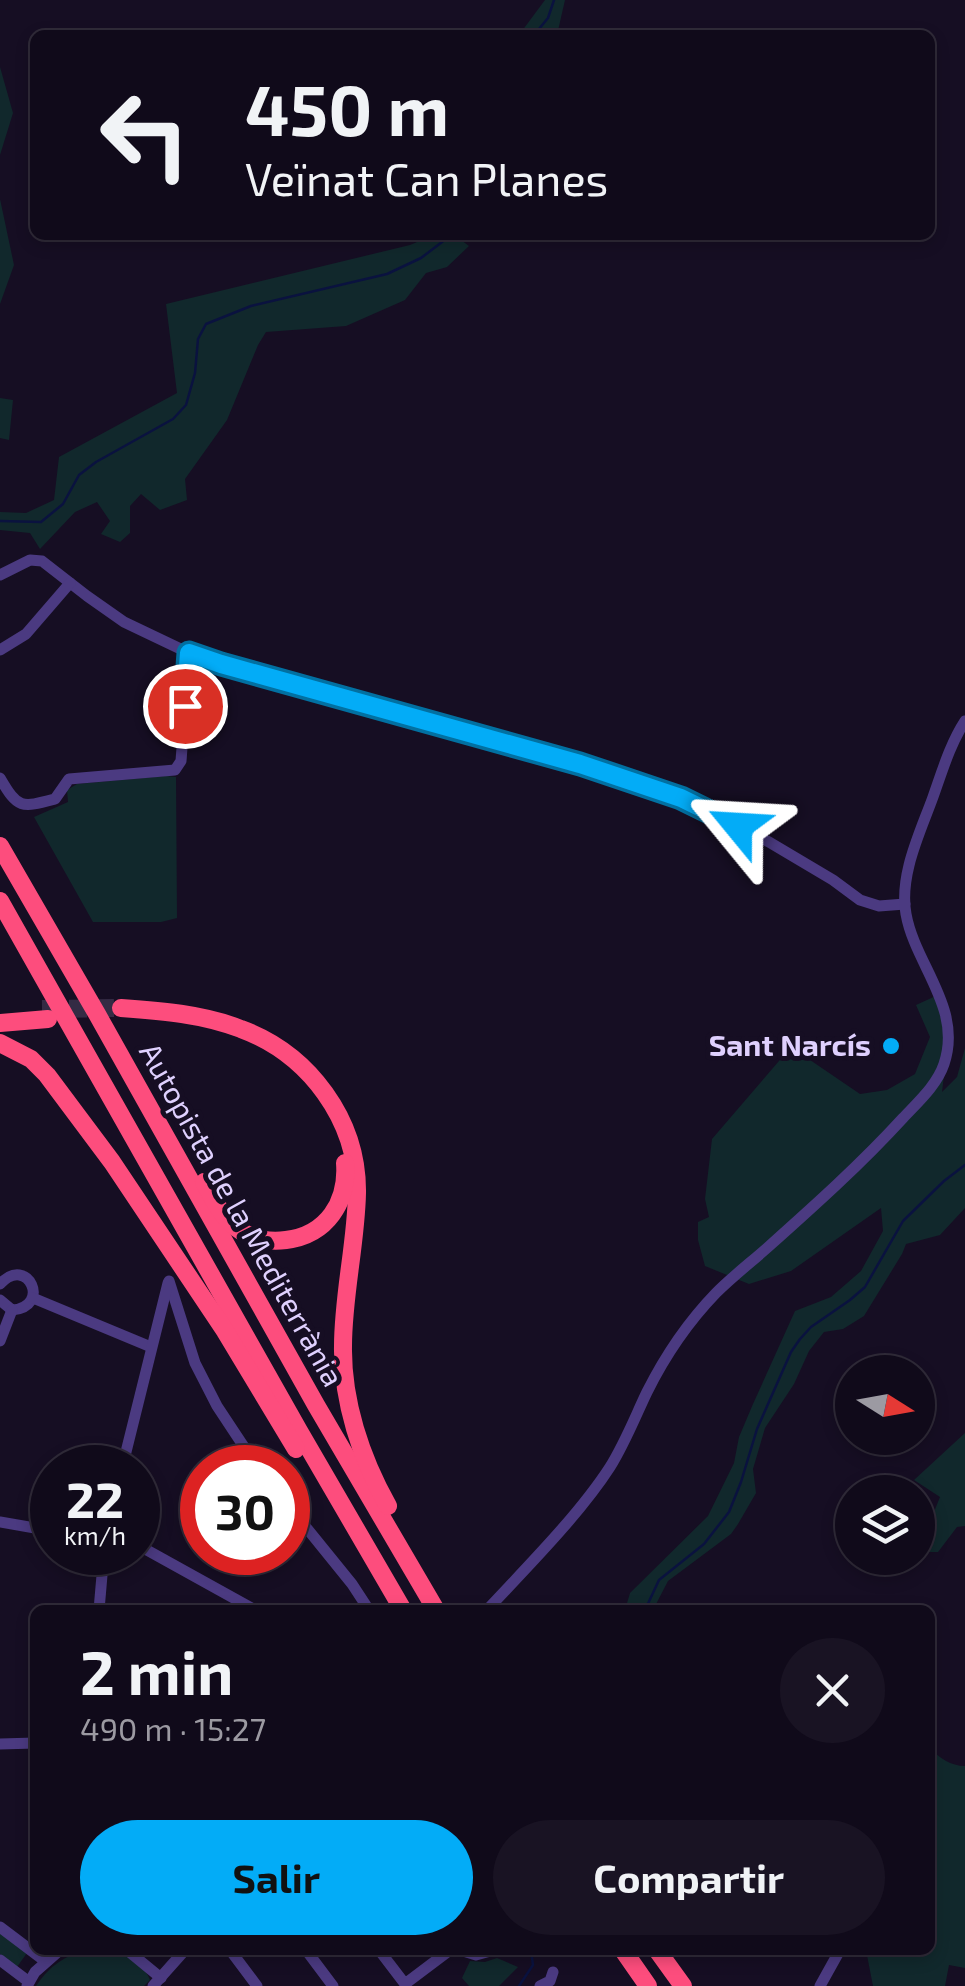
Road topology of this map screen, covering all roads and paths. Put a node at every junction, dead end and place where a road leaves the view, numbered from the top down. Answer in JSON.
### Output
{"nodes":[{"id":1,"x":0,"y":575,"type":"edge"},
{"id":2,"x":70,"y":582,"type":"junction"},
{"id":3,"x":0,"y":650,"type":"edge"},
{"id":4,"x":189,"y":653,"type":"junction"},
{"id":5,"x":965,"y":721,"type":"edge"},
{"id":6,"x":0,"y":778,"type":"edge"},
{"id":7,"x":0,"y":846,"type":"edge"},
{"id":8,"x":0,"y":901,"type":"edge"},
{"id":9,"x":905,"y":904,"type":"junction"},
{"id":10,"x":0,"y":1013,"type":"edge"},
{"id":11,"x":0,"y":1022,"type":"edge"},
{"id":12,"x":0,"y":1043,"type":"edge"},
{"id":13,"x":126,"y":1065,"type":"junction"},
{"id":14,"x":0,"y":1284,"type":"edge"},
{"id":15,"x":33,"y":1298,"type":"junction"},
{"id":16,"x":0,"y":1300,"type":"edge"},
{"id":17,"x":12,"y":1310,"type":"junction"},
{"id":18,"x":0,"y":1341,"type":"edge"},
{"id":19,"x":152,"y":1347,"type":"junction"},
{"id":20,"x":128,"y":1445,"type":"edge"},
{"id":21,"x":243,"y":1445,"type":"edge"},
{"id":22,"x":0,"y":1522,"type":"edge"},
{"id":23,"x":30,"y":1527,"type":"edge"},
{"id":24,"x":310,"y":1532,"type":"edge"},
{"id":25,"x":160,"y":1557,"type":"edge"},
{"id":26,"x":376,"y":1564,"type":"junction"},
{"id":27,"x":102,"y":1575,"type":"edge"},
{"id":28,"x":99,"y":1605,"type":"edge"},
{"id":29,"x":246,"y":1605,"type":"edge"},
{"id":30,"x":366,"y":1605,"type":"edge"},
{"id":31,"x":401,"y":1605,"type":"edge"},
{"id":32,"x":433,"y":1605,"type":"edge"},
{"id":33,"x":434,"y":1605,"type":"edge"},
{"id":34,"x":491,"y":1605,"type":"edge"},
{"id":35,"x":30,"y":1743,"type":"edge"},
{"id":36,"x":0,"y":1744,"type":"edge"},
{"id":37,"x":0,"y":1927,"type":"edge"},
{"id":38,"x":30,"y":1950,"type":"edge"},
{"id":39,"x":37,"y":1955,"type":"edge"},
{"id":40,"x":53,"y":1955,"type":"edge"},
{"id":41,"x":132,"y":1955,"type":"edge"},
{"id":42,"x":181,"y":1955,"type":"edge"},
{"id":43,"x":233,"y":1955,"type":"edge"},
{"id":44,"x":310,"y":1955,"type":"edge"},
{"id":45,"x":383,"y":1955,"type":"edge"},
{"id":46,"x":443,"y":1955,"type":"edge"},
{"id":47,"x":626,"y":1955,"type":"edge"},
{"id":48,"x":660,"y":1955,"type":"edge"},
{"id":49,"x":837,"y":1955,"type":"edge"},
{"id":50,"x":0,"y":1960,"type":"edge"},
{"id":51,"x":45,"y":1961,"type":"junction"},
{"id":52,"x":552,"y":1972,"type":"dead end"},
{"id":53,"x":157,"y":1982,"type":"edge"},
{"id":54,"x":250,"y":1983,"type":"edge"},
{"id":55,"x":28,"y":1984,"type":"edge"},
{"id":56,"x":405,"y":1984,"type":"edge"},
{"id":57,"x":333,"y":1986,"type":"edge"},
{"id":58,"x":540,"y":1986,"type":"edge"},
{"id":59,"x":648,"y":1986,"type":"edge"},
{"id":60,"x":682,"y":1986,"type":"edge"},
{"id":61,"x":820,"y":1986,"type":"edge"}],
"edges":[{"from":1,"to":2,"type":"street"},
{"from":2,"to":3,"type":"street"},
{"from":2,"to":4,"type":"street"},
{"from":4,"to":6,"type":"street"},
{"from":4,"to":9,"type":"street"},
{"from":5,"to":9,"type":"street"},
{"from":7,"to":13,"type":"highway","name":"Autopista de la Mediterrània"},
{"from":8,"to":26,"type":"highway","name":"Autopista de la Mediterrània"},
{"from":9,"to":34,"type":"street"},
{"from":10,"to":11,"type":"highway"},
{"from":12,"to":26,"type":"highway"},
{"from":13,"to":32,"type":"highway","name":"Autopista de la Mediterrània"},
{"from":13,"to":33,"type":"highway"},
{"from":14,"to":15,"type":"street"},
{"from":15,"to":17,"type":"street"},
{"from":15,"to":19,"type":"street"},
{"from":16,"to":17,"type":"street"},
{"from":17,"to":18,"type":"street"},
{"from":19,"to":20,"type":"street"},
{"from":19,"to":21,"type":"street"},
{"from":22,"to":23,"type":"street"},
{"from":24,"to":30,"type":"street"},
{"from":25,"to":29,"type":"street"},
{"from":26,"to":31,"type":"highway","name":"Autopista de la Mediterrània"},
{"from":27,"to":28,"type":"street"},
{"from":35,"to":36,"type":"street"},
{"from":37,"to":38,"type":"street"},
{"from":39,"to":51,"type":"street"},
{"from":40,"to":51,"type":"street"},
{"from":41,"to":53,"type":"street"},
{"from":42,"to":53,"type":"street"},
{"from":43,"to":54,"type":"street"},
{"from":44,"to":57,"type":"street"},
{"from":45,"to":56,"type":"street"},
{"from":46,"to":56,"type":"street"},
{"from":47,"to":59,"type":"highway"},
{"from":48,"to":60,"type":"highway"},
{"from":49,"to":61,"type":"street"},
{"from":50,"to":55,"type":"street"},
{"from":51,"to":55,"type":"street"},
{"from":52,"to":58,"type":"street"}]}
